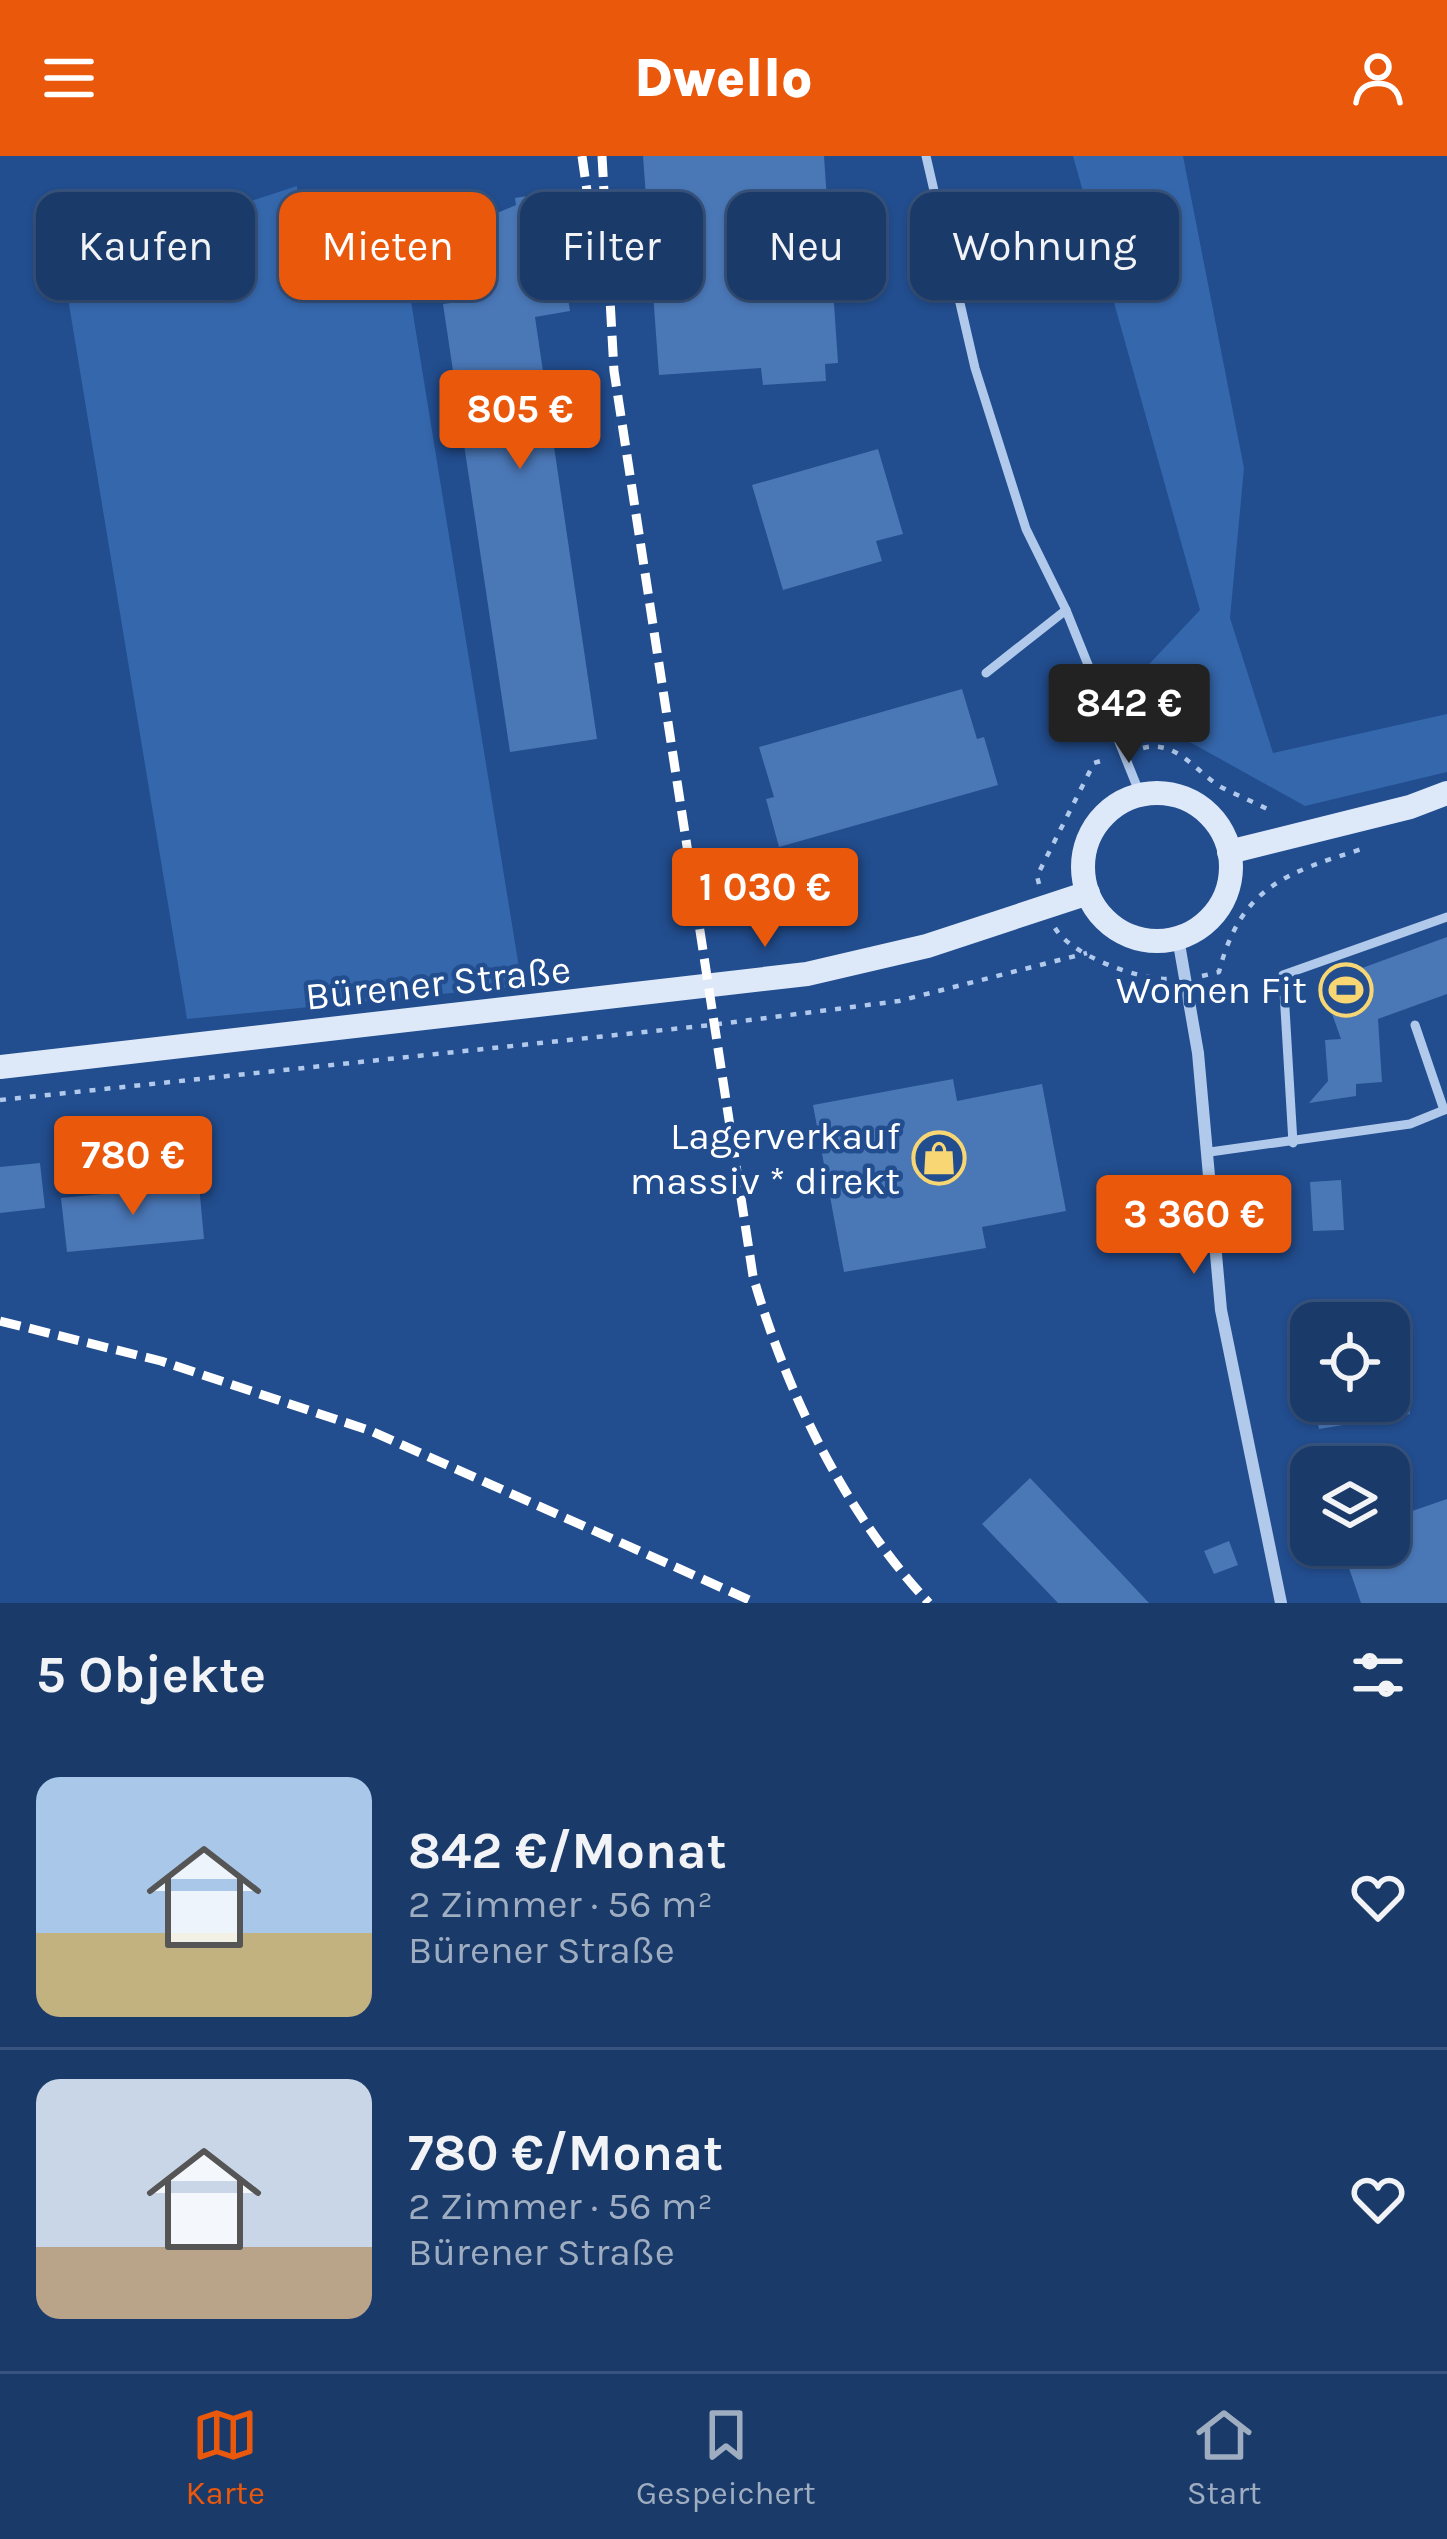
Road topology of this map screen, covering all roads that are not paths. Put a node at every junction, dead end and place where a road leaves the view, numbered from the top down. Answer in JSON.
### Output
{"nodes":[{"id":1,"x":926,"y":156,"type":"edge"},
{"id":2,"x":1066,"y":610,"type":"junction"},
{"id":3,"x":986,"y":673,"type":"dead end"},
{"id":4,"x":1447,"y":793,"type":"edge"},
{"id":5,"x":1140,"y":794,"type":"junction"},
{"id":6,"x":1229,"y":853,"type":"junction"},
{"id":7,"x":1088,"y":892,"type":"junction"},
{"id":8,"x":1447,"y":917,"type":"edge"},
{"id":9,"x":1178,"y":938,"type":"junction"},
{"id":10,"x":1415,"y":1025,"type":"dead end"},
{"id":11,"x":0,"y":1067,"type":"edge"},
{"id":12,"x":1445,"y":1109,"type":"edge"},
{"id":13,"x":1293,"y":1143,"type":"junction"},
{"id":14,"x":1210,"y":1152,"type":"junction"},
{"id":15,"x":1281,"y":1603,"type":"edge"}],
"edges":[{"from":1,"to":2,"type":"lane"},
{"from":2,"to":3,"type":"lane"},
{"from":2,"to":5,"type":"lane"},
{"from":4,"to":6,"type":"main road"},
{"from":5,"to":6,"type":"main road"},
{"from":5,"to":7,"type":"main road"},
{"from":6,"to":9,"type":"main road"},
{"from":7,"to":9,"type":"main road"},
{"from":7,"to":11,"type":"main road","name":"Bürener Straße"},
{"from":8,"to":13,"type":"lane"},
{"from":9,"to":14,"type":"street"},
{"from":10,"to":12,"type":"lane"},
{"from":12,"to":13,"type":"lane"},
{"from":13,"to":14,"type":"lane"},
{"from":14,"to":15,"type":"street"}]}
